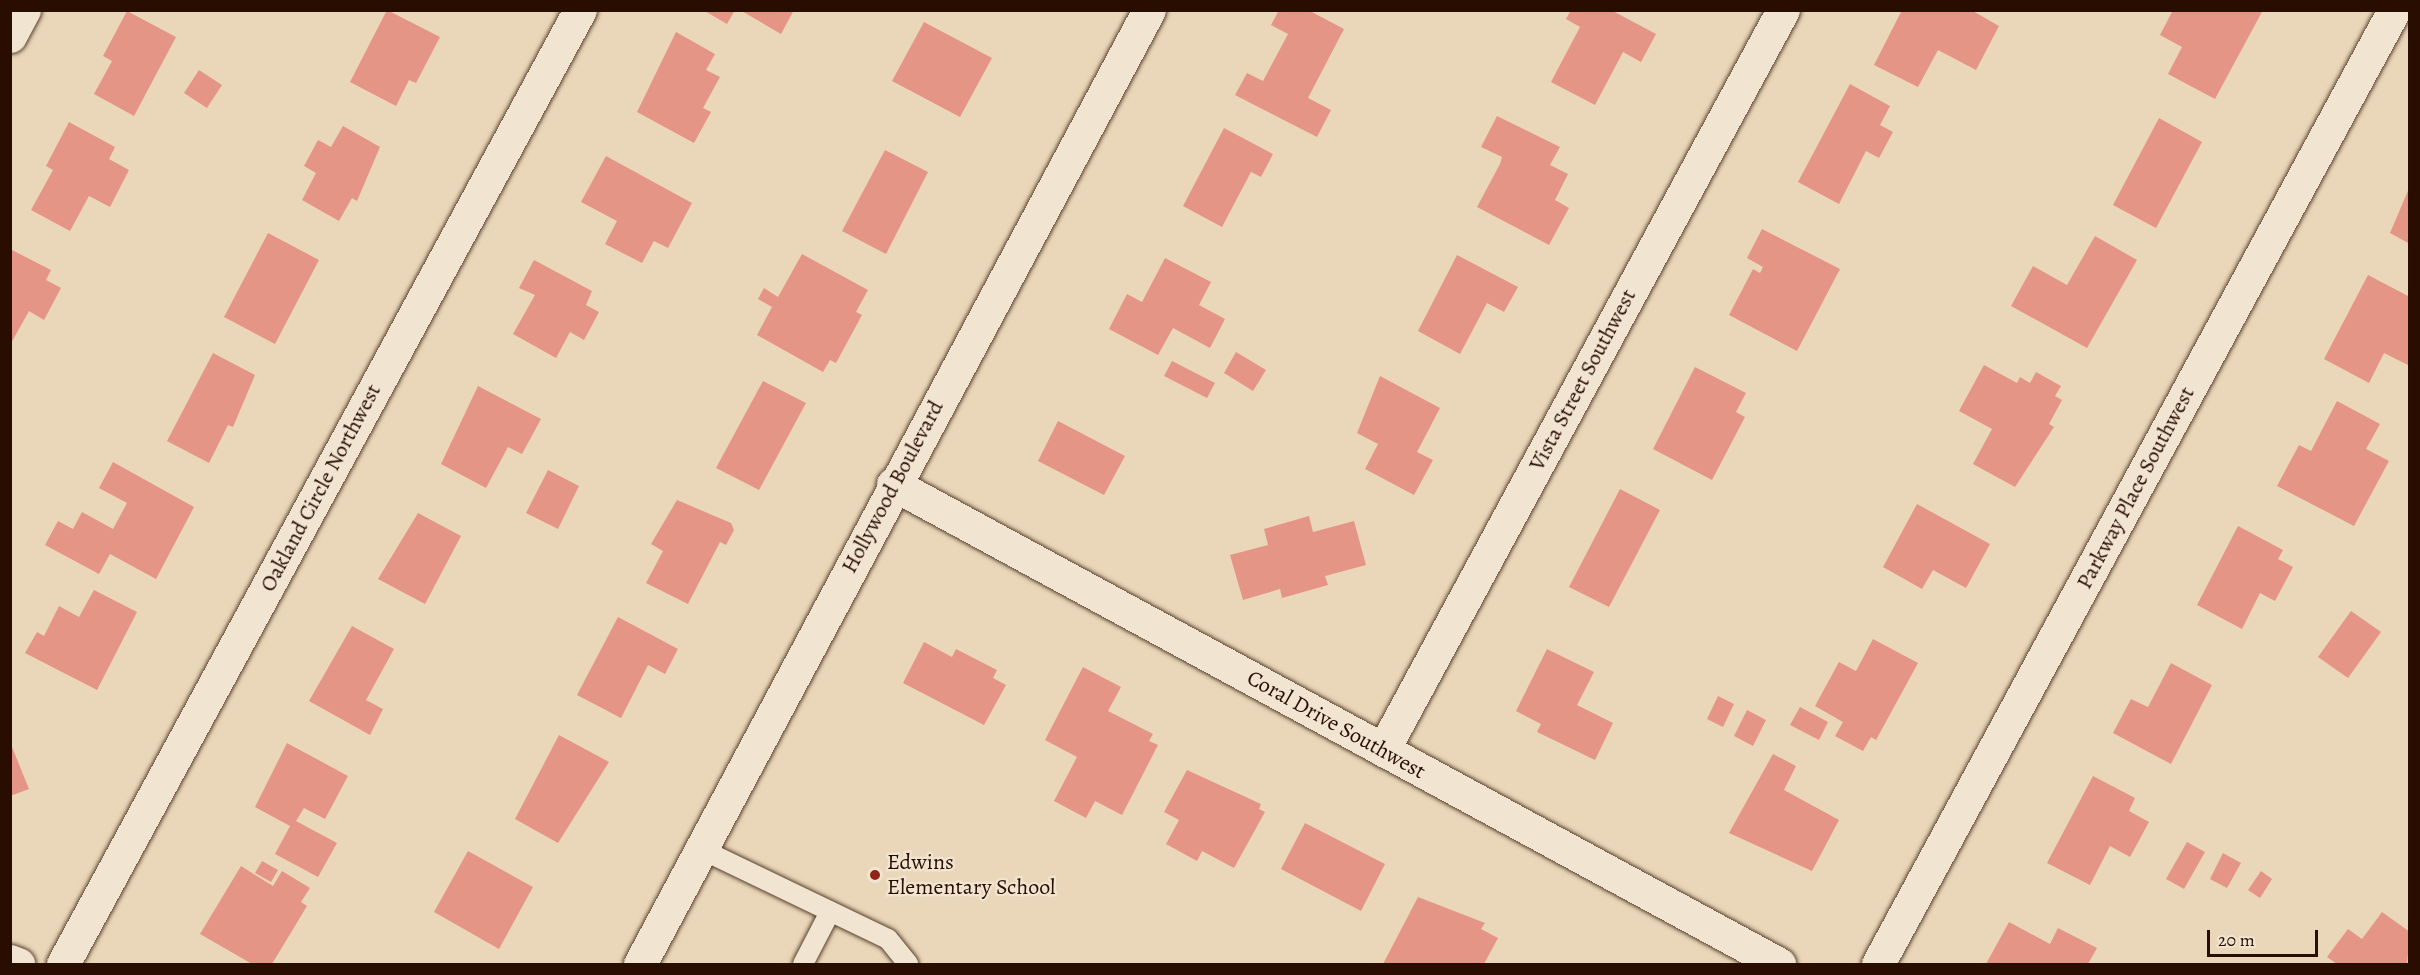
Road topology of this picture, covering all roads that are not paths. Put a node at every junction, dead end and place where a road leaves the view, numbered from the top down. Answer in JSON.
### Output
{"nodes":[{"id":1,"x":24,"y":10,"type":"edge"},
{"id":2,"x":580,"y":10,"type":"edge"},
{"id":3,"x":1149,"y":10,"type":"edge"},
{"id":4,"x":1783,"y":10,"type":"edge"},
{"id":5,"x":2394,"y":10,"type":"edge"},
{"id":6,"x":10,"y":36,"type":"edge"},
{"id":7,"x":893,"y":484,"type":"junction"},
{"id":8,"x":1383,"y":750,"type":"junction"},
{"id":9,"x":705,"y":851,"type":"junction"},
{"id":10,"x":830,"y":912,"type":"junction"},
{"id":11,"x":10,"y":961,"type":"edge"},
{"id":12,"x":18,"y":964,"type":"edge"},
{"id":13,"x":63,"y":964,"type":"edge"},
{"id":14,"x":640,"y":964,"type":"edge"},
{"id":15,"x":803,"y":964,"type":"edge"},
{"id":16,"x":908,"y":964,"type":"edge"},
{"id":17,"x":1779,"y":964,"type":"edge"},
{"id":18,"x":1878,"y":964,"type":"edge"}],
"edges":[{"from":1,"to":6,"type":"street"},
{"from":2,"to":13,"type":"street","name":"Oakland Circle Northwest"},
{"from":3,"to":7,"type":"street","name":"Hollywood Boulevard"},
{"from":4,"to":8,"type":"street","name":"Vista Street Southwest"},
{"from":5,"to":18,"type":"street","name":"Parkway Place Southwest"},
{"from":7,"to":8,"type":"street","name":"Coral Drive Southwest"},
{"from":7,"to":9,"type":"street","name":"Hollywood Boulevard"},
{"from":8,"to":17,"type":"street","name":"Coral Drive Southwest"},
{"from":9,"to":10,"type":"lane"},
{"from":9,"to":14,"type":"street","name":"Hollywood Boulevard"},
{"from":10,"to":15,"type":"lane"},
{"from":10,"to":16,"type":"lane"},
{"from":11,"to":12,"type":"street"}]}
